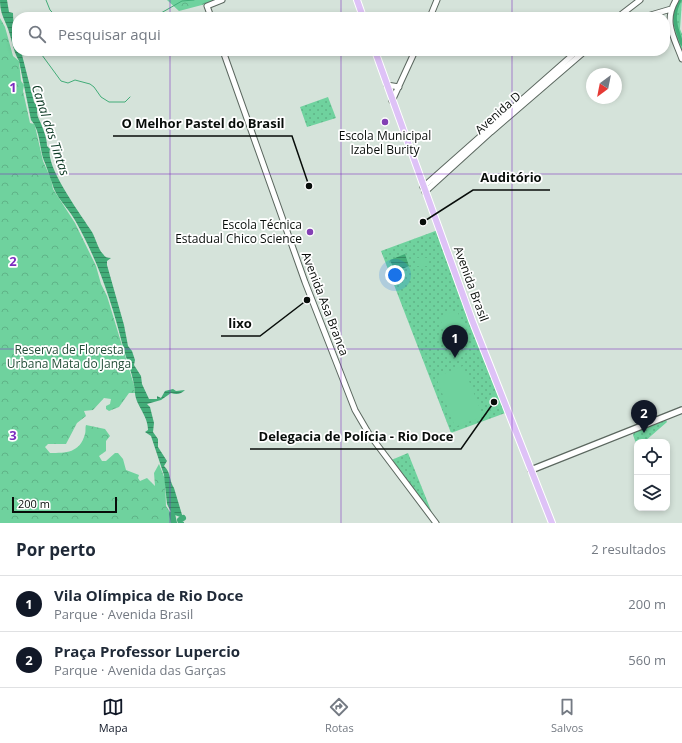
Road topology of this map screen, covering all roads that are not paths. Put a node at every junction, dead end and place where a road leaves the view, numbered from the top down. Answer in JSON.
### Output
{"nodes":[{"id":1,"x":222,"y":0,"type":"edge"},
{"id":2,"x":357,"y":0,"type":"edge"},
{"id":3,"x":437,"y":0,"type":"edge"},
{"id":4,"x":640,"y":0,"type":"edge"},
{"id":5,"x":676,"y":0,"type":"edge"},
{"id":6,"x":671,"y":9,"type":"junction"},
{"id":7,"x":209,"y":12,"type":"edge"},
{"id":8,"x":361,"y":12,"type":"edge"},
{"id":9,"x":432,"y":12,"type":"edge"},
{"id":10,"x":624,"y":12,"type":"edge"},
{"id":11,"x":661,"y":12,"type":"edge"},
{"id":12,"x":670,"y":14,"type":"edge"},
{"id":13,"x":670,"y":28,"type":"edge"},
{"id":14,"x":225,"y":56,"type":"edge"},
{"id":15,"x":377,"y":56,"type":"edge"},
{"id":16,"x":413,"y":56,"type":"edge"},
{"id":17,"x":572,"y":56,"type":"edge"},
{"id":18,"x":579,"y":56,"type":"edge"},
{"id":19,"x":682,"y":59,"type":"edge"},
{"id":20,"x":387,"y":85,"type":"junction"},
{"id":21,"x":399,"y":87,"type":"junction"},
{"id":22,"x":533,"y":92,"type":"junction"},
{"id":23,"x":392,"y":101,"type":"junction"},
{"id":24,"x":424,"y":189,"type":"junction"},
{"id":25,"x":682,"y":410,"type":"edge"},
{"id":26,"x":531,"y":470,"type":"junction"},
{"id":27,"x":436,"y":523,"type":"edge"},
{"id":28,"x":552,"y":523,"type":"edge"}],
"edges":[{"from":1,"to":7,"type":"street"},
{"from":2,"to":8,"type":"main road"},
{"from":3,"to":9,"type":"street"},
{"from":4,"to":10,"type":"street"},
{"from":5,"to":6,"type":"street"},
{"from":6,"to":11,"type":"street"},
{"from":6,"to":12,"type":"street"},
{"from":13,"to":19,"type":"street"},
{"from":14,"to":27,"type":"street","name":"Avenida Asa Branca"},
{"from":15,"to":20,"type":"main road","name":"Avenida Brasil"},
{"from":16,"to":21,"type":"street"},
{"from":17,"to":22,"type":"street","name":"Avenida D"},
{"from":18,"to":22,"type":"street","name":"Avenida D"},
{"from":20,"to":21,"type":"street"},
{"from":20,"to":23,"type":"main road","name":"Avenida Brasil"},
{"from":21,"to":23,"type":"street"},
{"from":22,"to":24,"type":"street","name":"Avenida D"},
{"from":23,"to":24,"type":"main road","name":"Avenida Brasil"},
{"from":24,"to":26,"type":"main road","name":"Avenida Brasil"},
{"from":25,"to":26,"type":"main road"},
{"from":26,"to":28,"type":"main road","name":"Avenida Brasil"}]}
